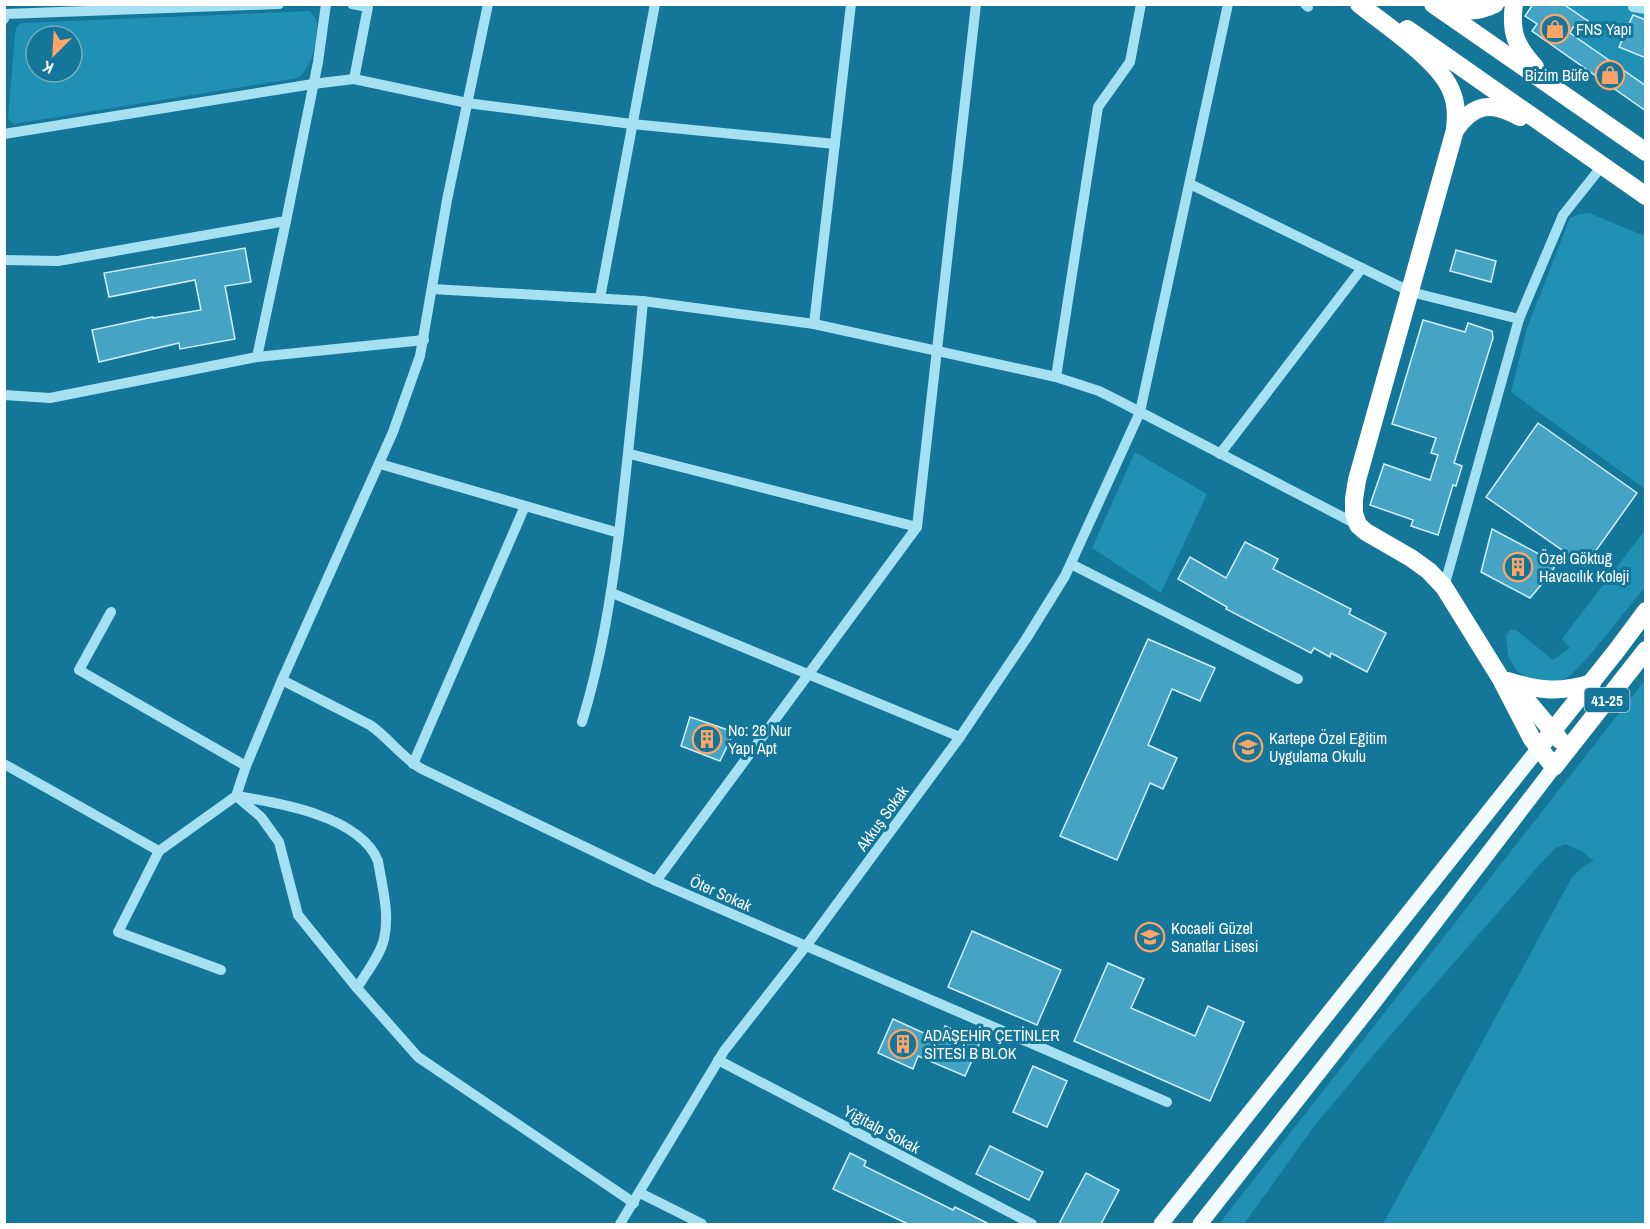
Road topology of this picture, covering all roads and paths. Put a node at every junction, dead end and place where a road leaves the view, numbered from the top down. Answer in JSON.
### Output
{"nodes":[{"id":1,"x":4,"y":4,"type":"edge"},
{"id":2,"x":279,"y":4,"type":"edge"},
{"id":3,"x":326,"y":4,"type":"edge"},
{"id":4,"x":352,"y":4,"type":"edge"},
{"id":5,"x":488,"y":4,"type":"edge"},
{"id":6,"x":655,"y":4,"type":"edge"},
{"id":7,"x":851,"y":4,"type":"edge"},
{"id":8,"x":976,"y":4,"type":"edge"},
{"id":9,"x":1141,"y":4,"type":"edge"},
{"id":10,"x":1228,"y":4,"type":"edge"},
{"id":11,"x":1359,"y":4,"type":"edge"},
{"id":12,"x":1371,"y":4,"type":"edge"},
{"id":13,"x":1434,"y":4,"type":"edge"},
{"id":14,"x":1447,"y":4,"type":"edge"},
{"id":15,"x":1495,"y":4,"type":"edge"},
{"id":16,"x":1514,"y":4,"type":"edge"},
{"id":17,"x":368,"y":6,"type":"edge"},
{"id":18,"x":1633,"y":7,"type":"dead end"},
{"id":19,"x":1646,"y":9,"type":"edge"},
{"id":20,"x":5,"y":14,"type":"edge"},
{"id":21,"x":4,"y":19,"type":"edge"},
{"id":22,"x":354,"y":79,"type":"junction"},
{"id":23,"x":313,"y":84,"type":"junction"},
{"id":24,"x":1557,"y":90,"type":"junction"},
{"id":25,"x":467,"y":103,"type":"junction"},
{"id":26,"x":632,"y":124,"type":"junction"},
{"id":27,"x":1455,"y":130,"type":"junction"},
{"id":28,"x":4,"y":134,"type":"edge"},
{"id":29,"x":835,"y":144,"type":"junction"},
{"id":30,"x":1574,"y":145,"type":"junction"},
{"id":31,"x":1646,"y":152,"type":"edge"},
{"id":32,"x":1602,"y":166,"type":"junction"},
{"id":33,"x":1190,"y":184,"type":"junction"},
{"id":34,"x":1646,"y":196,"type":"edge"},
{"id":35,"x":286,"y":221,"type":"junction"},
{"id":36,"x":4,"y":260,"type":"edge"},
{"id":37,"x":1362,"y":268,"type":"junction"},
{"id":38,"x":432,"y":289,"type":"junction"},
{"id":39,"x":1411,"y":292,"type":"junction"},
{"id":40,"x":600,"y":298,"type":"junction"},
{"id":41,"x":643,"y":301,"type":"junction"},
{"id":42,"x":1519,"y":319,"type":"junction"},
{"id":43,"x":814,"y":324,"type":"junction"},
{"id":44,"x":424,"y":340,"type":"junction"},
{"id":45,"x":938,"y":351,"type":"junction"},
{"id":46,"x":257,"y":357,"type":"junction"},
{"id":47,"x":1056,"y":378,"type":"junction"},
{"id":48,"x":4,"y":395,"type":"edge"},
{"id":49,"x":1140,"y":412,"type":"junction"},
{"id":50,"x":630,"y":454,"type":"junction"},
{"id":51,"x":1220,"y":454,"type":"junction"},
{"id":52,"x":380,"y":464,"type":"junction"},
{"id":53,"x":525,"y":506,"type":"junction"},
{"id":54,"x":1358,"y":525,"type":"junction"},
{"id":55,"x":917,"y":527,"type":"junction"},
{"id":56,"x":619,"y":533,"type":"junction"},
{"id":57,"x":1071,"y":564,"type":"junction"},
{"id":58,"x":1444,"y":587,"type":"junction"},
{"id":59,"x":612,"y":592,"type":"junction"},
{"id":60,"x":1646,"y":611,"type":"edge"},
{"id":61,"x":111,"y":612,"type":"dead end"},
{"id":62,"x":1646,"y":650,"type":"edge"},
{"id":63,"x":809,"y":675,"type":"junction"},
{"id":64,"x":1298,"y":679,"type":"dead end"},
{"id":65,"x":1501,"y":679,"type":"junction"},
{"id":66,"x":282,"y":681,"type":"junction"},
{"id":67,"x":1592,"y":683,"type":"junction"},
{"id":68,"x":582,"y":722,"type":"dead end"},
{"id":69,"x":1553,"y":731,"type":"junction"},
{"id":70,"x":960,"y":737,"type":"junction"},
{"id":71,"x":1539,"y":748,"type":"junction"},
{"id":72,"x":1569,"y":750,"type":"junction"},
{"id":73,"x":4,"y":764,"type":"edge"},
{"id":74,"x":413,"y":764,"type":"junction"},
{"id":75,"x":246,"y":766,"type":"junction"},
{"id":76,"x":1554,"y":767,"type":"junction"},
{"id":77,"x":236,"y":796,"type":"junction"},
{"id":78,"x":159,"y":851,"type":"junction"},
{"id":79,"x":656,"y":881,"type":"junction"},
{"id":80,"x":806,"y":946,"type":"junction"},
{"id":81,"x":221,"y":970,"type":"dead end"},
{"id":82,"x":357,"y":988,"type":"junction"},
{"id":83,"x":718,"y":1060,"type":"junction"},
{"id":84,"x":1167,"y":1102,"type":"dead end"},
{"id":85,"x":640,"y":1193,"type":"junction"},
{"id":86,"x":634,"y":1203,"type":"junction"},
{"id":87,"x":620,"y":1224,"type":"edge"},
{"id":88,"x":702,"y":1224,"type":"edge"},
{"id":89,"x":1032,"y":1224,"type":"edge"},
{"id":90,"x":1161,"y":1224,"type":"edge"},
{"id":91,"x":1200,"y":1224,"type":"edge"}],
"edges":[{"from":1,"to":20,"type":"street"},
{"from":2,"to":20,"type":"street"},
{"from":3,"to":23,"type":"street"},
{"from":4,"to":17,"type":"street"},
{"from":5,"to":25,"type":"street"},
{"from":6,"to":26,"type":"street"},
{"from":7,"to":29,"type":"street"},
{"from":8,"to":45,"type":"street"},
{"from":9,"to":47,"type":"street"},
{"from":10,"to":33,"type":"street","name":"Akkuş Sokak"},
{"from":11,"to":27,"type":"highway"},
{"from":12,"to":30,"type":"highway"},
{"from":13,"to":24,"type":"highway"},
{"from":14,"to":15,"type":"highway"},
{"from":16,"to":24,"type":"highway"},
{"from":17,"to":22,"type":"street"},
{"from":18,"to":19,"type":"street"},
{"from":20,"to":21,"type":"street"},
{"from":22,"to":23,"type":"street"},
{"from":22,"to":25,"type":"street"},
{"from":23,"to":28,"type":"street"},
{"from":23,"to":35,"type":"street"},
{"from":24,"to":31,"type":"highway"},
{"from":25,"to":26,"type":"street"},
{"from":25,"to":38,"type":"street"},
{"from":26,"to":29,"type":"street"},
{"from":26,"to":40,"type":"street"},
{"from":27,"to":30,"type":"highway"},
{"from":27,"to":39,"type":"highway"},
{"from":29,"to":43,"type":"street"},
{"from":30,"to":32,"type":"highway"},
{"from":32,"to":34,"type":"highway"},
{"from":32,"to":42,"type":"street"},
{"from":33,"to":37,"type":"street"},
{"from":33,"to":49,"type":"street","name":"Akkuş Sokak"},
{"from":35,"to":36,"type":"street"},
{"from":35,"to":46,"type":"street"},
{"from":37,"to":39,"type":"street"},
{"from":37,"to":51,"type":"street"},
{"from":38,"to":40,"type":"street"},
{"from":38,"to":44,"type":"street"},
{"from":39,"to":42,"type":"street"},
{"from":39,"to":54,"type":"highway"},
{"from":40,"to":41,"type":"street"},
{"from":41,"to":43,"type":"street"},
{"from":41,"to":50,"type":"street"},
{"from":42,"to":58,"type":"street"},
{"from":43,"to":45,"type":"street"},
{"from":44,"to":46,"type":"street"},
{"from":44,"to":52,"type":"street"},
{"from":45,"to":47,"type":"street"},
{"from":45,"to":55,"type":"street"},
{"from":46,"to":48,"type":"street"},
{"from":47,"to":49,"type":"street"},
{"from":49,"to":51,"type":"street"},
{"from":49,"to":57,"type":"street","name":"Akkuş Sokak"},
{"from":50,"to":55,"type":"street"},
{"from":50,"to":56,"type":"street"},
{"from":51,"to":54,"type":"street"},
{"from":52,"to":53,"type":"street"},
{"from":52,"to":66,"type":"street"},
{"from":53,"to":56,"type":"street"},
{"from":53,"to":74,"type":"street"},
{"from":54,"to":58,"type":"highway"},
{"from":55,"to":63,"type":"street"},
{"from":56,"to":59,"type":"street"},
{"from":57,"to":64,"type":"street"},
{"from":57,"to":70,"type":"street","name":"Akkuş Sokak"},
{"from":58,"to":65,"type":"highway"},
{"from":59,"to":63,"type":"street"},
{"from":59,"to":68,"type":"street"},
{"from":60,"to":67,"type":"highway","number":"41-25"},
{"from":61,"to":75,"type":"street"},
{"from":62,"to":72,"type":"highway","number":"41-25"},
{"from":63,"to":70,"type":"street"},
{"from":63,"to":79,"type":"street"},
{"from":65,"to":67,"type":"highway"},
{"from":65,"to":69,"type":"highway"},
{"from":65,"to":71,"type":"highway"},
{"from":66,"to":74,"type":"street","name":"Öter Sokak"},
{"from":66,"to":75,"type":"street"},
{"from":67,"to":69,"type":"highway","number":"41-25"},
{"from":69,"to":71,"type":"highway","number":"41-25"},
{"from":69,"to":72,"type":"highway"},
{"from":70,"to":80,"type":"street","name":"Akkuş Sokak"},
{"from":71,"to":76,"type":"highway"},
{"from":71,"to":90,"type":"main road","number":"41-25"},
{"from":72,"to":76,"type":"highway","number":"41-25"},
{"from":73,"to":78,"type":"street"},
{"from":74,"to":79,"type":"street","name":"Öter Sokak"},
{"from":75,"to":77,"type":"street"},
{"from":76,"to":91,"type":"main road","number":"41-25"},
{"from":77,"to":78,"type":"street"},
{"from":77,"to":82,"type":"street"},
{"from":77,"to":82,"type":"street"},
{"from":78,"to":81,"type":"street"},
{"from":79,"to":80,"type":"street","name":"Öter Sokak"},
{"from":80,"to":83,"type":"street","name":"Akkuş Sokak"},
{"from":80,"to":84,"type":"street","name":"Öter Sokak"},
{"from":82,"to":86,"type":"street"},
{"from":83,"to":85,"type":"street","name":"Akkuş Sokak"},
{"from":83,"to":89,"type":"street","name":"Yiğitalp Sokak"},
{"from":85,"to":86,"type":"street","name":"Akkuş Sokak"},
{"from":85,"to":88,"type":"street"},
{"from":86,"to":87,"type":"street","name":"Akkuş Sokak"}]}
